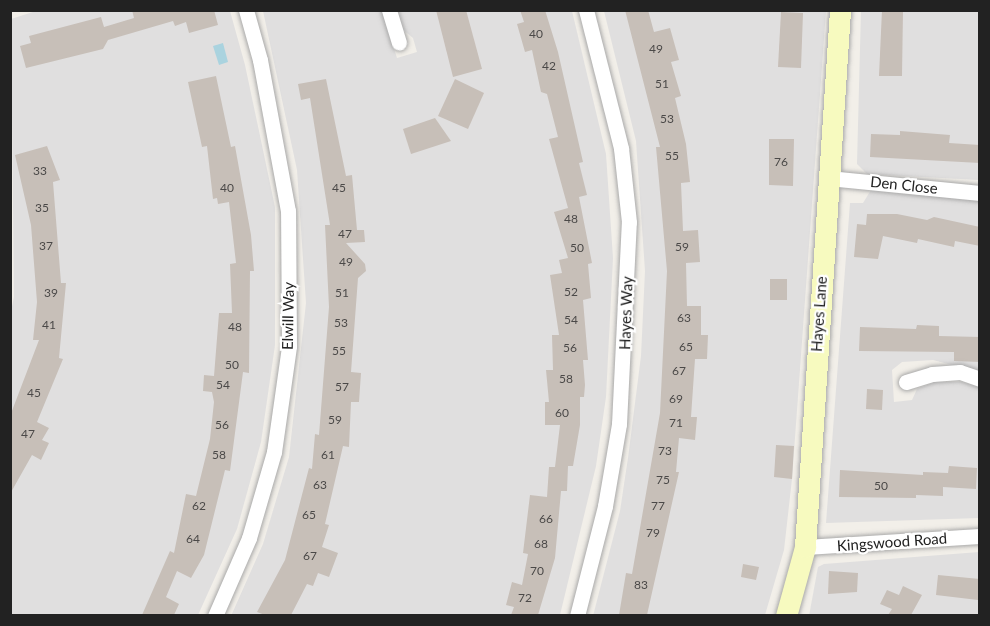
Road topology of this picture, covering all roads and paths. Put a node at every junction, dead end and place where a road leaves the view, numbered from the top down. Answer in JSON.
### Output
{"nodes":[{"id":1,"x":246,"y":10,"type":"edge"},
{"id":2,"x":389,"y":10,"type":"edge"},
{"id":3,"x":586,"y":10,"type":"edge"},
{"id":4,"x":840,"y":10,"type":"edge"},
{"id":5,"x":399,"y":42,"type":"dead end"},
{"id":6,"x":828,"y":178,"type":"junction"},
{"id":7,"x":980,"y":193,"type":"edge"},
{"id":8,"x":980,"y":379,"type":"edge"},
{"id":9,"x":906,"y":382,"type":"dead end"},
{"id":10,"x":980,"y":536,"type":"edge"},
{"id":11,"x":805,"y":547,"type":"junction"},
{"id":12,"x":215,"y":615,"type":"edge"},
{"id":13,"x":577,"y":615,"type":"edge"},
{"id":14,"x":786,"y":615,"type":"edge"}],
"edges":[{"from":1,"to":12,"type":"street","name":"Elwill Way"},
{"from":2,"to":5,"type":"street"},
{"from":3,"to":13,"type":"street","name":"Hayes Way"},
{"from":4,"to":6,"type":"main road","name":"Hayes Lane"},
{"from":6,"to":7,"type":"street","name":"Den Close"},
{"from":6,"to":11,"type":"main road","name":"Hayes Lane"},
{"from":8,"to":9,"type":"street"},
{"from":10,"to":11,"type":"street","name":"Kingswood Road"},
{"from":11,"to":14,"type":"main road","name":"Hayes Lane"}]}
